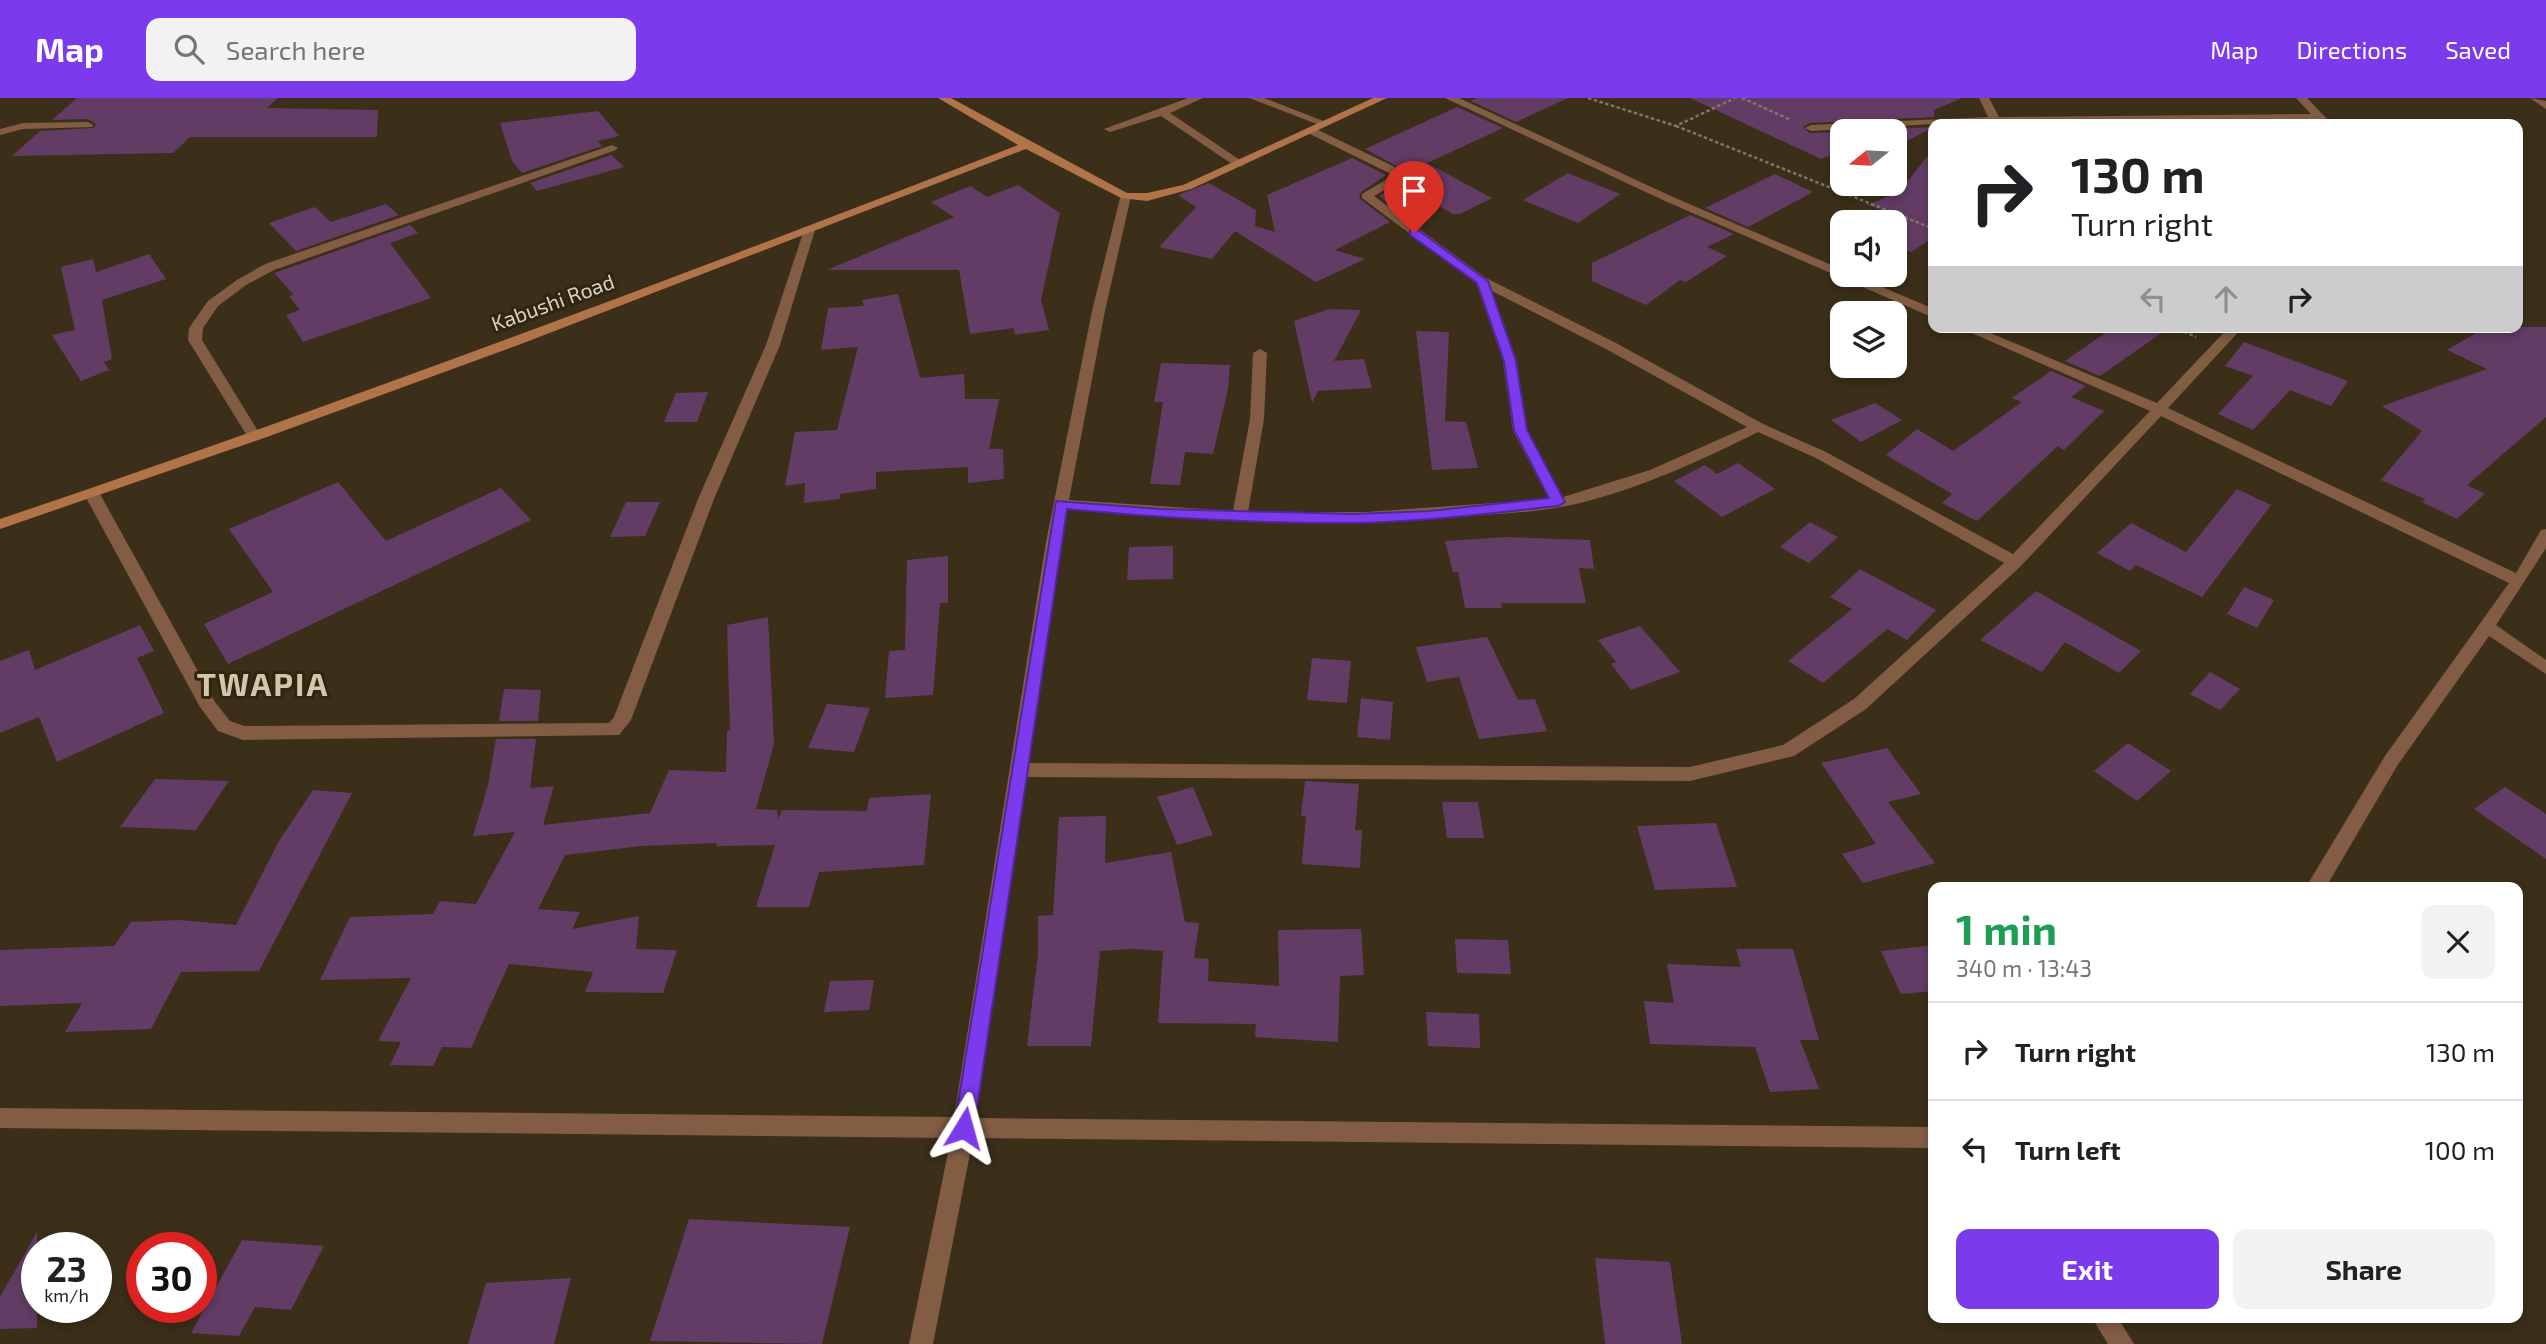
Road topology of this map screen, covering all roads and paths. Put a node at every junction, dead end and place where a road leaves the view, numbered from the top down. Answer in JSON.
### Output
{"nodes":[{"id":1,"x":943,"y":98,"type":"edge"},
{"id":2,"x":1198,"y":98,"type":"edge"},
{"id":3,"x":1254,"y":98,"type":"edge"},
{"id":4,"x":1382,"y":98,"type":"edge"},
{"id":5,"x":1450,"y":98,"type":"edge"},
{"id":6,"x":1588,"y":98,"type":"edge"},
{"id":7,"x":1734,"y":98,"type":"edge"},
{"id":8,"x":1742,"y":98,"type":"edge"},
{"id":9,"x":1984,"y":98,"type":"edge"},
{"id":10,"x":2301,"y":98,"type":"edge"},
{"id":11,"x":2535,"y":98,"type":"edge"},
{"id":12,"x":2546,"y":106,"type":"edge"},
{"id":13,"x":1163,"y":112,"type":"junction"},
{"id":14,"x":1994,"y":119,"type":"edge"},
{"id":15,"x":2322,"y":119,"type":"edge"},
{"id":16,"x":88,"y":124,"type":"dead end"},
{"id":17,"x":1326,"y":124,"type":"junction"},
{"id":18,"x":1928,"y":124,"type":"edge"},
{"id":19,"x":1676,"y":126,"type":"junction"},
{"id":20,"x":1811,"y":128,"type":"joint"},
{"id":21,"x":1110,"y":129,"type":"dead end"},
{"id":22,"x":1312,"y":131,"type":"junction"},
{"id":23,"x":0,"y":132,"type":"edge"},
{"id":24,"x":1027,"y":145,"type":"junction"},
{"id":25,"x":612,"y":148,"type":"dead end"},
{"id":26,"x":1239,"y":164,"type":"junction"},
{"id":27,"x":1125,"y":196,"type":"junction"},
{"id":28,"x":1928,"y":227,"type":"edge"},
{"id":29,"x":809,"y":230,"type":"junction"},
{"id":30,"x":1482,"y":281,"type":"junction"},
{"id":31,"x":1928,"y":311,"type":"edge"},
{"id":32,"x":1978,"y":333,"type":"edge"},
{"id":33,"x":2231,"y":333,"type":"edge"},
{"id":34,"x":1260,"y":353,"type":"dead end"},
{"id":35,"x":2158,"y":409,"type":"junction"},
{"id":36,"x":1758,"y":427,"type":"junction"},
{"id":37,"x":254,"y":436,"type":"junction"},
{"id":38,"x":92,"y":494,"type":"junction"},
{"id":39,"x":1558,"y":502,"type":"junction"},
{"id":40,"x":1061,"y":504,"type":"junction"},
{"id":41,"x":1240,"y":516,"type":"junction"},
{"id":42,"x":0,"y":524,"type":"edge"},
{"id":43,"x":2546,"y":534,"type":"edge"},
{"id":44,"x":2015,"y":562,"type":"junction"},
{"id":45,"x":2519,"y":581,"type":"junction"},
{"id":46,"x":2487,"y":627,"type":"junction"},
{"id":47,"x":2546,"y":668,"type":"edge"},
{"id":48,"x":1017,"y":770,"type":"junction"},
{"id":49,"x":2319,"y":882,"type":"edge"},
{"id":50,"x":0,"y":1118,"type":"edge"},
{"id":51,"x":964,"y":1128,"type":"junction"},
{"id":52,"x":1928,"y":1138,"type":"edge"},
{"id":53,"x":2107,"y":1323,"type":"edge"},
{"id":54,"x":921,"y":1344,"type":"edge"},
{"id":55,"x":2122,"y":1344,"type":"edge"}],
"edges":[{"from":1,"to":24,"type":"main road"},
{"from":2,"to":13,"type":"street"},
{"from":3,"to":17,"type":"street"},
{"from":4,"to":17,"type":"main road"},
{"from":5,"to":31,"type":"street"},
{"from":6,"to":19,"type":"path"},
{"from":7,"to":19,"type":"path"},
{"from":8,"to":20,"type":"path"},
{"from":9,"to":14,"type":"street"},
{"from":10,"to":15,"type":"street"},
{"from":11,"to":12,"type":"street"},
{"from":13,"to":21,"type":"street"},
{"from":13,"to":26,"type":"street"},
{"from":16,"to":23,"type":"street"},
{"from":17,"to":22,"type":"main road"},
{"from":18,"to":20,"type":"street"},
{"from":19,"to":28,"type":"path"},
{"from":22,"to":26,"type":"main road"},
{"from":22,"to":30,"type":"street"},
{"from":24,"to":27,"type":"main road"},
{"from":24,"to":29,"type":"main road","name":"Kabushi Road"},
{"from":25,"to":37,"type":"street"},
{"from":26,"to":27,"type":"main road"},
{"from":27,"to":40,"type":"street"},
{"from":29,"to":37,"type":"main road","name":"Kabushi Road"},
{"from":29,"to":38,"type":"street"},
{"from":30,"to":36,"type":"street"},
{"from":30,"to":39,"type":"street"},
{"from":32,"to":35,"type":"street"},
{"from":33,"to":35,"type":"street"},
{"from":34,"to":41,"type":"street"},
{"from":35,"to":44,"type":"street"},
{"from":35,"to":45,"type":"street"},
{"from":36,"to":39,"type":"street"},
{"from":36,"to":44,"type":"street"},
{"from":37,"to":38,"type":"main road","name":"Kabushi Road"},
{"from":38,"to":42,"type":"main road","name":"Kabushi Road"},
{"from":39,"to":41,"type":"street"},
{"from":40,"to":41,"type":"street"},
{"from":40,"to":48,"type":"street"},
{"from":43,"to":45,"type":"street"},
{"from":44,"to":48,"type":"street"},
{"from":45,"to":46,"type":"street"},
{"from":46,"to":47,"type":"street"},
{"from":46,"to":49,"type":"street"},
{"from":48,"to":51,"type":"street"},
{"from":50,"to":51,"type":"street"},
{"from":51,"to":52,"type":"street"},
{"from":51,"to":54,"type":"street"},
{"from":53,"to":55,"type":"street"}]}
